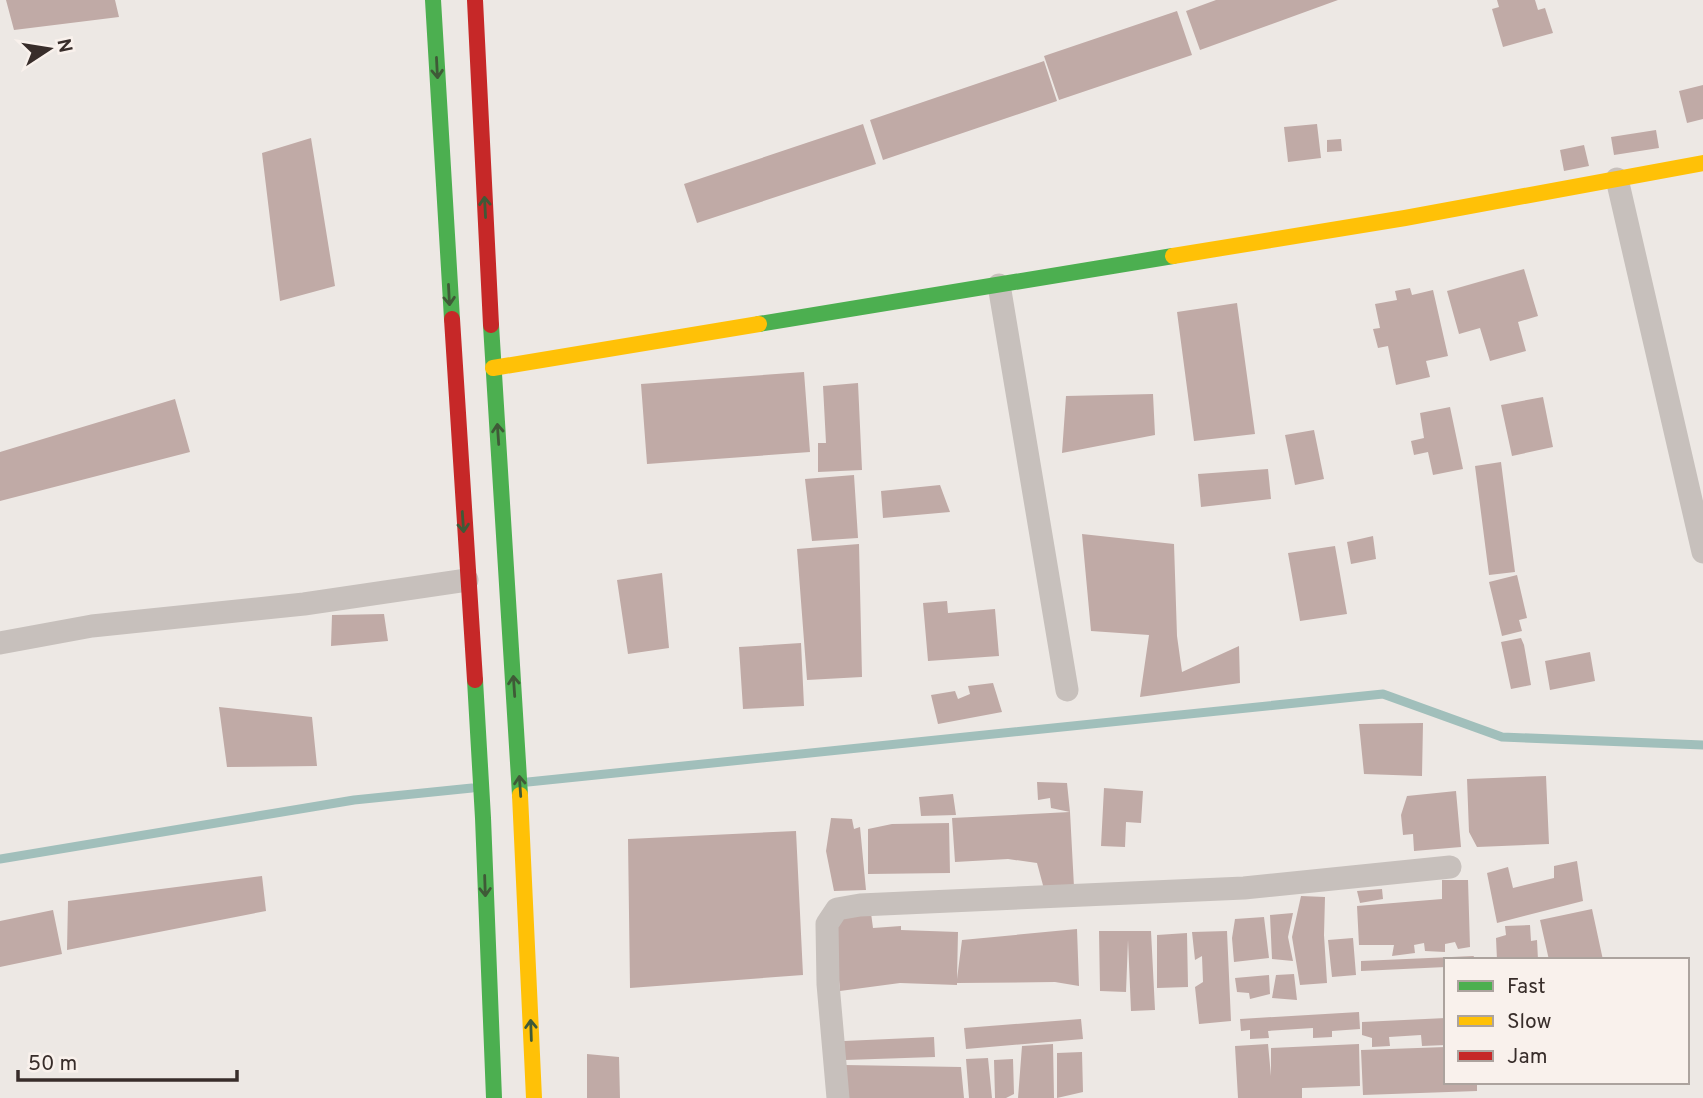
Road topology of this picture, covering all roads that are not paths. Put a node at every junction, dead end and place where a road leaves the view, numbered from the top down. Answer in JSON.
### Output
{"nodes":[{"id":1,"x":433,"y":0,"type":"edge"},
{"id":2,"x":475,"y":0,"type":"edge"},
{"id":3,"x":1703,"y":163,"type":"edge"},
{"id":4,"x":1616,"y":179,"type":"junction"},
{"id":5,"x":999,"y":285,"type":"junction"},
{"id":6,"x":493,"y":368,"type":"junction"},
{"id":7,"x":1703,"y":552,"type":"edge"},
{"id":8,"x":467,"y":580,"type":"junction"},
{"id":9,"x":0,"y":643,"type":"edge"},
{"id":10,"x":1066,"y":690,"type":"dead end"},
{"id":11,"x":1450,"y":867,"type":"dead end"},
{"id":12,"x":494,"y":1098,"type":"edge"},
{"id":13,"x":534,"y":1098,"type":"edge"},
{"id":14,"x":838,"y":1098,"type":"edge"}],
"edges":[{"from":1,"to":8,"type":"main road","one_way":true},
{"from":6,"to":2,"type":"main road","one_way":true},
{"from":3,"to":4,"type":"main road"},
{"from":4,"to":5,"type":"main road"},
{"from":4,"to":7,"type":"street"},
{"from":5,"to":6,"type":"main road"},
{"from":5,"to":10,"type":"street"},
{"from":13,"to":6,"type":"main road","one_way":true},
{"from":8,"to":9,"type":"street"},
{"from":8,"to":12,"type":"main road","one_way":true},
{"from":11,"to":14,"type":"street"}]}
